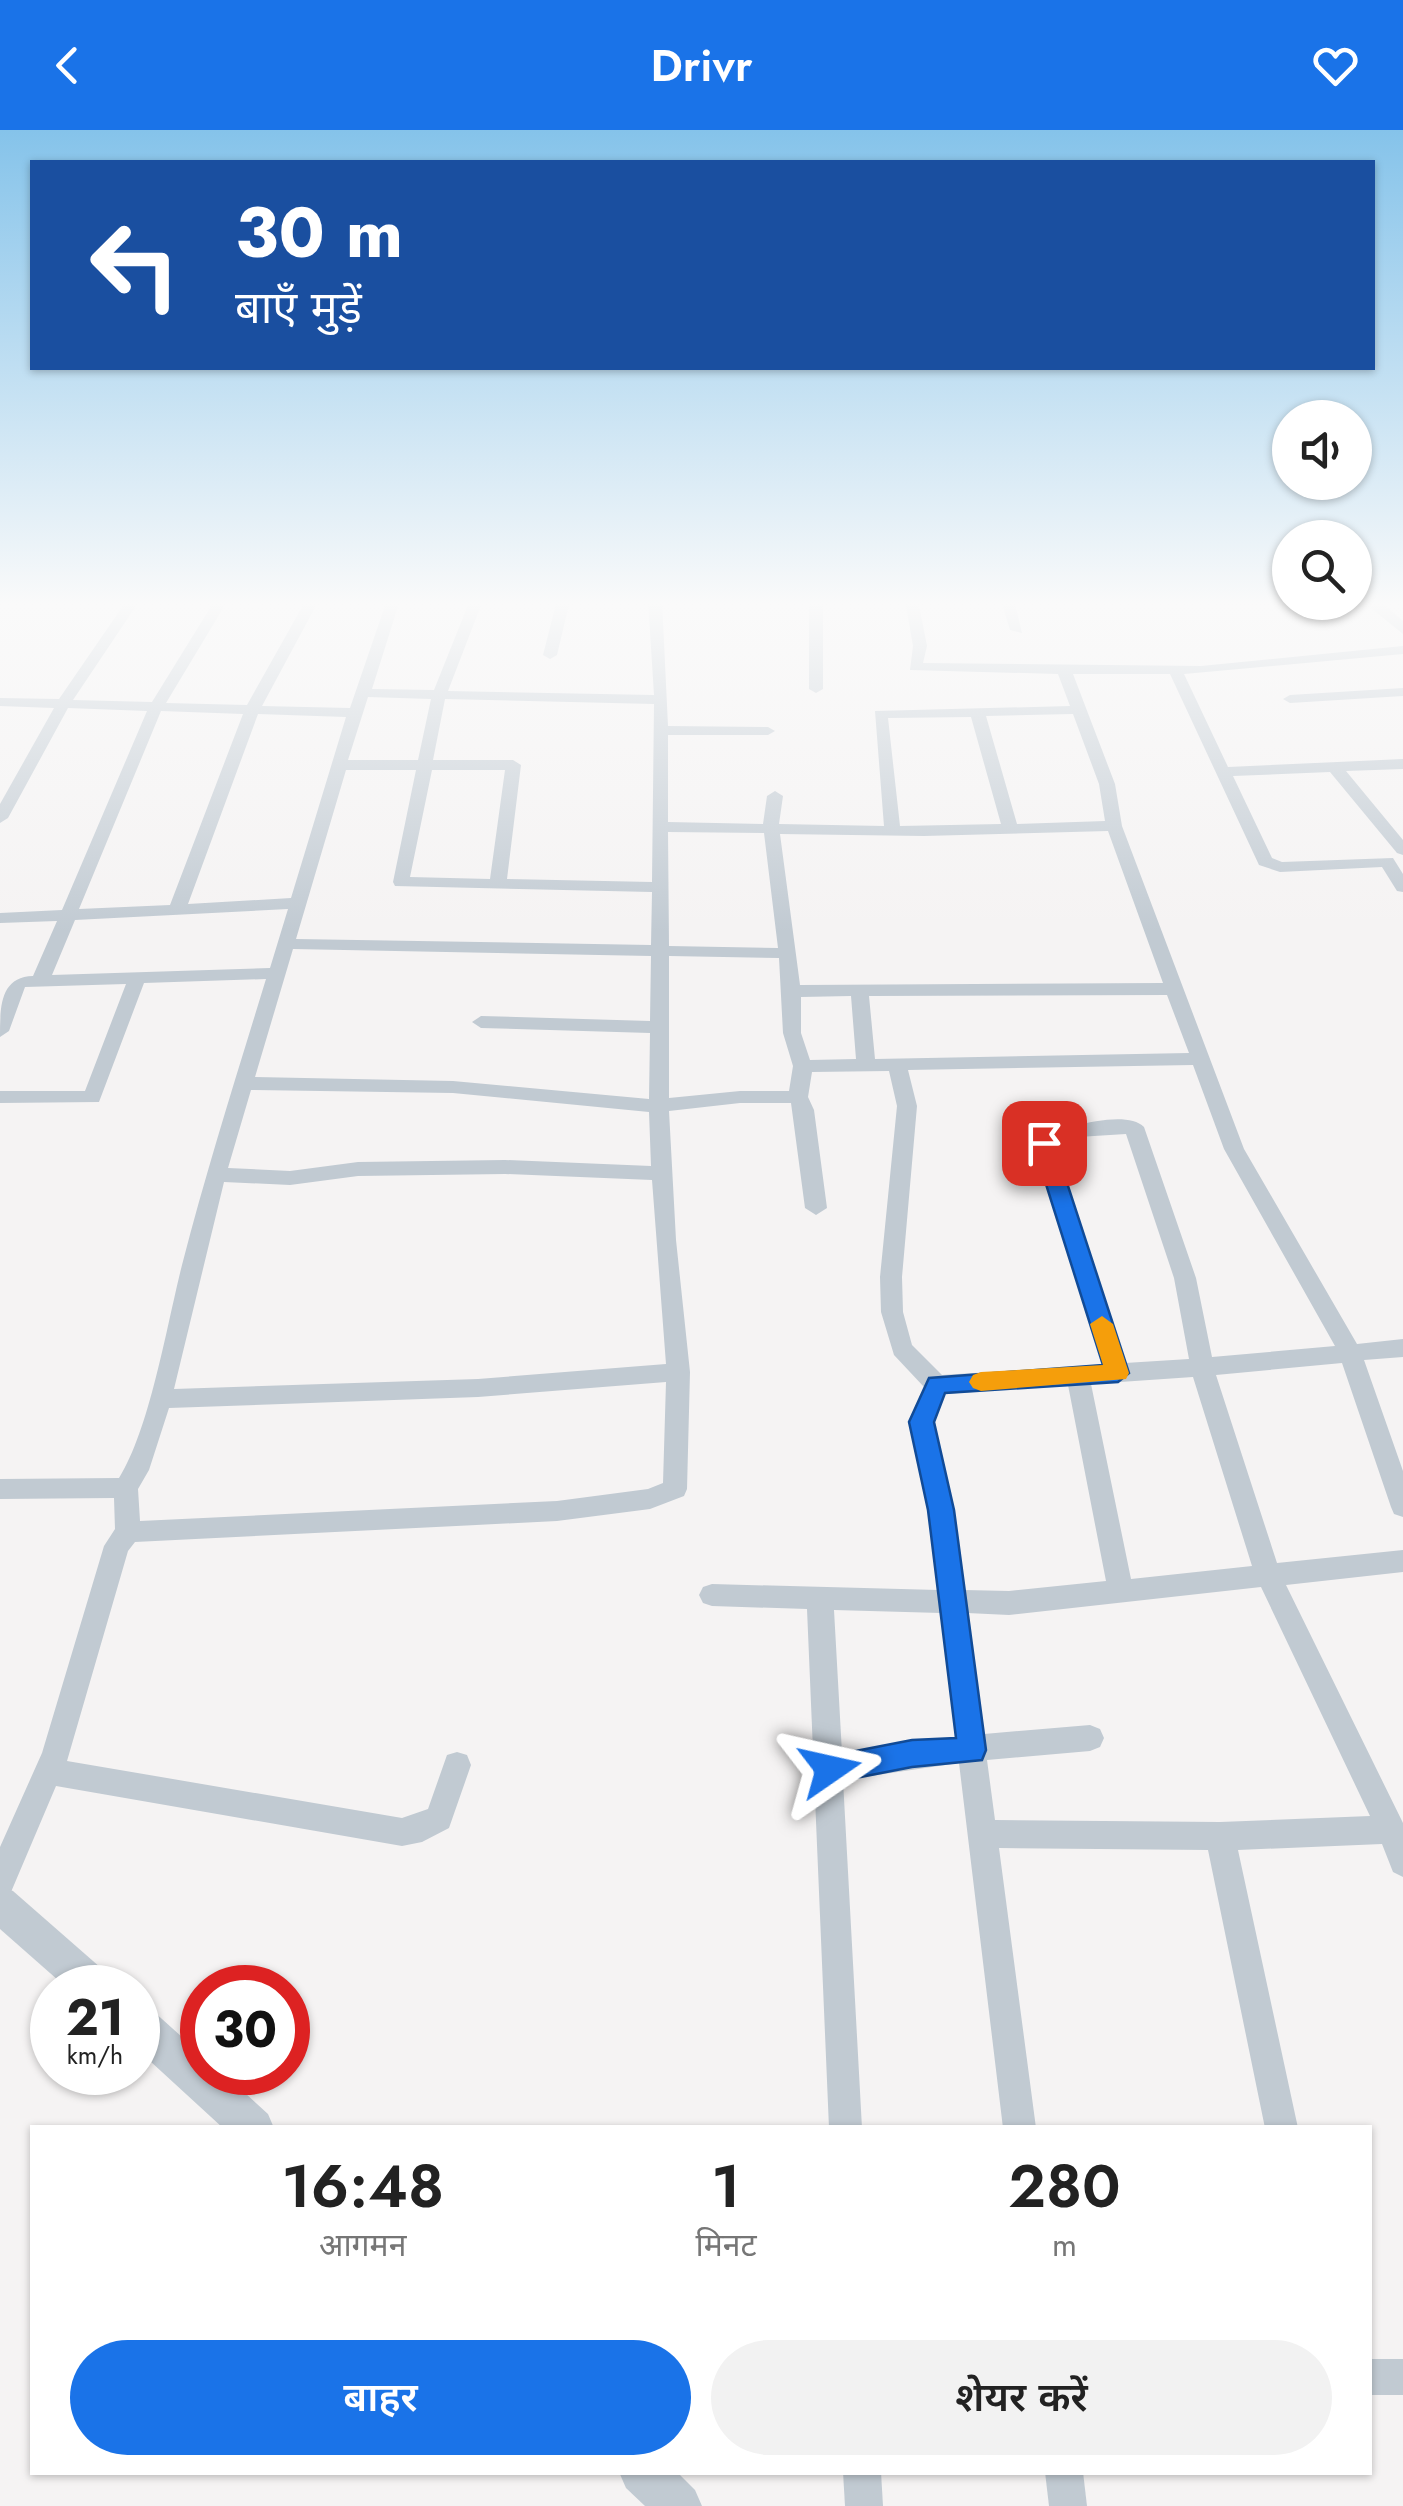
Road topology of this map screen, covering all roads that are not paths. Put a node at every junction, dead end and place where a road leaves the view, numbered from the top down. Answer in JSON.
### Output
{"nodes":[{"id":1,"x":252,"y":710,"type":"edge"},
{"id":2,"x":1079,"y":710,"type":"edge"},
{"id":3,"x":59,"y":711,"type":"edge"},
{"id":4,"x":154,"y":711,"type":"edge"},
{"id":5,"x":282,"y":711,"type":"edge"},
{"id":6,"x":436,"y":711,"type":"edge"},
{"id":7,"x":661,"y":711,"type":"edge"},
{"id":8,"x":1057,"y":711,"type":"edge"},
{"id":9,"x":1194,"y":711,"type":"edge"},
{"id":10,"x":355,"y":713,"type":"joint"},
{"id":11,"x":978,"y":714,"type":"junction"},
{"id":12,"x":660,"y":730,"type":"junction"},
{"id":13,"x":768,"y":731,"type":"dead end"},
{"id":14,"x":340,"y":764,"type":"junction"},
{"id":15,"x":422,"y":764,"type":"junction"},
{"id":16,"x":1403,"y":764,"type":"edge"},
{"id":17,"x":1334,"y":768,"type":"junction"},
{"id":18,"x":1223,"y":772,"type":"junction"},
{"id":19,"x":775,"y":796,"type":"dead end"},
{"id":20,"x":0,"y":818,"type":"edge"},
{"id":21,"x":1114,"y":826,"type":"junction"},
{"id":22,"x":660,"y":827,"type":"junction"},
{"id":23,"x":771,"y":827,"type":"junction"},
{"id":24,"x":1010,"y":829,"type":"junction"},
{"id":25,"x":894,"y":830,"type":"junction"},
{"id":26,"x":1403,"y":850,"type":"edge"},
{"id":27,"x":1395,"y":862,"type":"edge"},
{"id":28,"x":498,"y":884,"type":"junction"},
{"id":29,"x":661,"y":887,"type":"junction"},
{"id":30,"x":1403,"y":887,"type":"edge"},
{"id":31,"x":298,"y":903,"type":"junction"},
{"id":32,"x":177,"y":910,"type":"junction"},
{"id":33,"x":68,"y":913,"type":"junction"},
{"id":34,"x":0,"y":918,"type":"edge"},
{"id":35,"x":286,"y":944,"type":"junction"},
{"id":36,"x":658,"y":953,"type":"junction"},
{"id":37,"x":785,"y":953,"type":"junction"},
{"id":38,"x":277,"y":973,"type":"junction"},
{"id":39,"x":138,"y":976,"type":"junction"},
{"id":40,"x":41,"y":978,"type":"junction"},
{"id":41,"x":1175,"y":989,"type":"junction"},
{"id":42,"x":792,"y":991,"type":"junction"},
{"id":43,"x":860,"y":994,"type":"junction"},
{"id":44,"x":481,"y":1022,"type":"dead end"},
{"id":45,"x":658,"y":1027,"type":"junction"},
{"id":46,"x":0,"y":1031,"type":"edge"},
{"id":47,"x":1201,"y":1059,"type":"junction"},
{"id":48,"x":897,"y":1065,"type":"junction"},
{"id":49,"x":804,"y":1066,"type":"junction"},
{"id":50,"x":866,"y":1066,"type":"junction"},
{"id":51,"x":242,"y":1083,"type":"junction"},
{"id":52,"x":0,"y":1096,"type":"edge"},
{"id":53,"x":798,"y":1097,"type":"junction"},
{"id":54,"x":659,"y":1106,"type":"junction"},
{"id":55,"x":662,"y":1172,"type":"junction"},
{"id":56,"x":216,"y":1174,"type":"junction"},
{"id":57,"x":816,"y":1208,"type":"dead end"},
{"id":58,"x":1403,"y":1348,"type":"edge"},
{"id":59,"x":1349,"y":1350,"type":"junction"},
{"id":60,"x":1202,"y":1367,"type":"junction"},
{"id":61,"x":678,"y":1372,"type":"junction"},
{"id":62,"x":1118,"y":1373,"type":"junction"},
{"id":63,"x":1078,"y":1376,"type":"junction"},
{"id":64,"x":937,"y":1384,"type":"junction"},
{"id":65,"x":160,"y":1399,"type":"junction"},
{"id":66,"x":126,"y":1488,"type":"junction"},
{"id":67,"x":0,"y":1489,"type":"edge"},
{"id":68,"x":1403,"y":1507,"type":"edge"},
{"id":69,"x":128,"y":1532,"type":"junction"},
{"id":70,"x":1403,"y":1561,"type":"edge"},
{"id":71,"x":1268,"y":1575,"type":"junction"},
{"id":72,"x":1121,"y":1590,"type":"junction"},
{"id":73,"x":712,"y":1596,"type":"dead end"},
{"id":74,"x":820,"y":1598,"type":"junction"},
{"id":75,"x":952,"y":1601,"type":"junction"},
{"id":76,"x":1090,"y":1738,"type":"dead end"},
{"id":77,"x":972,"y":1750,"type":"junction"},
{"id":78,"x":457,"y":1765,"type":"dead end"},
{"id":79,"x":830,"y":1769,"type":"junction"},
{"id":80,"x":48,"y":1771,"type":"junction"},
{"id":81,"x":1391,"y":1830,"type":"junction"},
{"id":82,"x":982,"y":1834,"type":"junction"},
{"id":83,"x":1220,"y":1836,"type":"junction"},
{"id":84,"x":1403,"y":1862,"type":"edge"},
{"id":85,"x":0,"y":1881,"type":"edge"},
{"id":86,"x":0,"y":1904,"type":"edge"},
{"id":87,"x":70,"y":1965,"type":"edge"},
{"id":88,"x":160,"y":2044,"type":"edge"},
{"id":89,"x":251,"y":2125,"type":"edge"},
{"id":90,"x":846,"y":2125,"type":"edge"},
{"id":91,"x":1020,"y":2125,"type":"edge"},
{"id":92,"x":1281,"y":2125,"type":"edge"},
{"id":93,"x":1372,"y":2377,"type":"edge"},
{"id":94,"x":1403,"y":2377,"type":"edge"},
{"id":95,"x":645,"y":2475,"type":"edge"},
{"id":96,"x":862,"y":2475,"type":"edge"},
{"id":97,"x":1064,"y":2475,"type":"edge"},
{"id":98,"x":680,"y":2506,"type":"edge"},
{"id":99,"x":864,"y":2506,"type":"edge"},
{"id":100,"x":1068,"y":2506,"type":"edge"}],
"edges":[{"from":1,"to":32,"type":"street"},
{"from":2,"to":21,"type":"street"},
{"from":3,"to":20,"type":"street"},
{"from":4,"to":33,"type":"street"},
{"from":5,"to":10,"type":"street"},
{"from":6,"to":15,"type":"street"},
{"from":7,"to":12,"type":"street"},
{"from":8,"to":11,"type":"street"},
{"from":9,"to":18,"type":"street"},
{"from":10,"to":14,"type":"street"},
{"from":11,"to":24,"type":"street"},
{"from":11,"to":25,"type":"street"},
{"from":12,"to":13,"type":"street"},
{"from":12,"to":22,"type":"street"},
{"from":14,"to":15,"type":"street"},
{"from":14,"to":31,"type":"street"},
{"from":15,"to":28,"type":"street"},
{"from":15,"to":28,"type":"street"},
{"from":16,"to":17,"type":"street"},
{"from":17,"to":18,"type":"street"},
{"from":17,"to":26,"type":"street"},
{"from":18,"to":27,"type":"street"},
{"from":19,"to":23,"type":"street"},
{"from":21,"to":24,"type":"street"},
{"from":21,"to":41,"type":"street"},
{"from":22,"to":23,"type":"street"},
{"from":22,"to":29,"type":"street"},
{"from":23,"to":25,"type":"street"},
{"from":23,"to":37,"type":"street"},
{"from":24,"to":25,"type":"street"},
{"from":27,"to":30,"type":"street"},
{"from":28,"to":29,"type":"street"},
{"from":29,"to":36,"type":"street"},
{"from":31,"to":32,"type":"street"},
{"from":31,"to":35,"type":"street"},
{"from":32,"to":33,"type":"street"},
{"from":33,"to":34,"type":"street"},
{"from":33,"to":40,"type":"street"},
{"from":35,"to":36,"type":"street"},
{"from":35,"to":38,"type":"street"},
{"from":36,"to":37,"type":"street"},
{"from":36,"to":45,"type":"street"},
{"from":37,"to":42,"type":"street"},
{"from":38,"to":39,"type":"street"},
{"from":38,"to":51,"type":"street"},
{"from":39,"to":40,"type":"street"},
{"from":39,"to":52,"type":"street"},
{"from":40,"to":46,"type":"street"},
{"from":41,"to":43,"type":"street"},
{"from":41,"to":47,"type":"street"},
{"from":42,"to":43,"type":"street"},
{"from":42,"to":49,"type":"street"},
{"from":43,"to":50,"type":"street"},
{"from":44,"to":45,"type":"street"},
{"from":45,"to":54,"type":"street"},
{"from":47,"to":48,"type":"street"},
{"from":47,"to":59,"type":"street"},
{"from":48,"to":50,"type":"street"},
{"from":48,"to":64,"type":"street"},
{"from":49,"to":50,"type":"street"},
{"from":49,"to":53,"type":"street"},
{"from":51,"to":54,"type":"street"},
{"from":51,"to":56,"type":"street"},
{"from":53,"to":54,"type":"street"},
{"from":53,"to":57,"type":"street"},
{"from":54,"to":55,"type":"street"},
{"from":55,"to":56,"type":"street"},
{"from":55,"to":61,"type":"street"},
{"from":56,"to":65,"type":"street"},
{"from":58,"to":59,"type":"street"},
{"from":59,"to":60,"type":"street"},
{"from":59,"to":68,"type":"street"},
{"from":60,"to":62,"type":"street"},
{"from":60,"to":62,"type":"street"},
{"from":60,"to":71,"type":"street"},
{"from":61,"to":65,"type":"street"},
{"from":61,"to":69,"type":"street"},
{"from":62,"to":63,"type":"street"},
{"from":63,"to":64,"type":"street"},
{"from":63,"to":72,"type":"street"},
{"from":64,"to":75,"type":"street"},
{"from":65,"to":66,"type":"street"},
{"from":66,"to":67,"type":"street"},
{"from":66,"to":69,"type":"street"},
{"from":69,"to":80,"type":"street"},
{"from":70,"to":71,"type":"street"},
{"from":71,"to":72,"type":"street"},
{"from":71,"to":81,"type":"street"},
{"from":72,"to":75,"type":"street"},
{"from":73,"to":74,"type":"street"},
{"from":74,"to":75,"type":"street"},
{"from":74,"to":79,"type":"street"},
{"from":75,"to":77,"type":"street"},
{"from":76,"to":77,"type":"street"},
{"from":77,"to":79,"type":"street"},
{"from":77,"to":82,"type":"street"},
{"from":78,"to":80,"type":"street"},
{"from":79,"to":90,"type":"street"},
{"from":80,"to":85,"type":"street"},
{"from":81,"to":83,"type":"street"},
{"from":81,"to":84,"type":"street"},
{"from":82,"to":83,"type":"street"},
{"from":82,"to":91,"type":"street"},
{"from":83,"to":92,"type":"street"},
{"from":86,"to":87,"type":"street"},
{"from":88,"to":89,"type":"street"},
{"from":93,"to":94,"type":"street"},
{"from":95,"to":98,"type":"street"},
{"from":96,"to":99,"type":"street"},
{"from":97,"to":100,"type":"street"}]}
